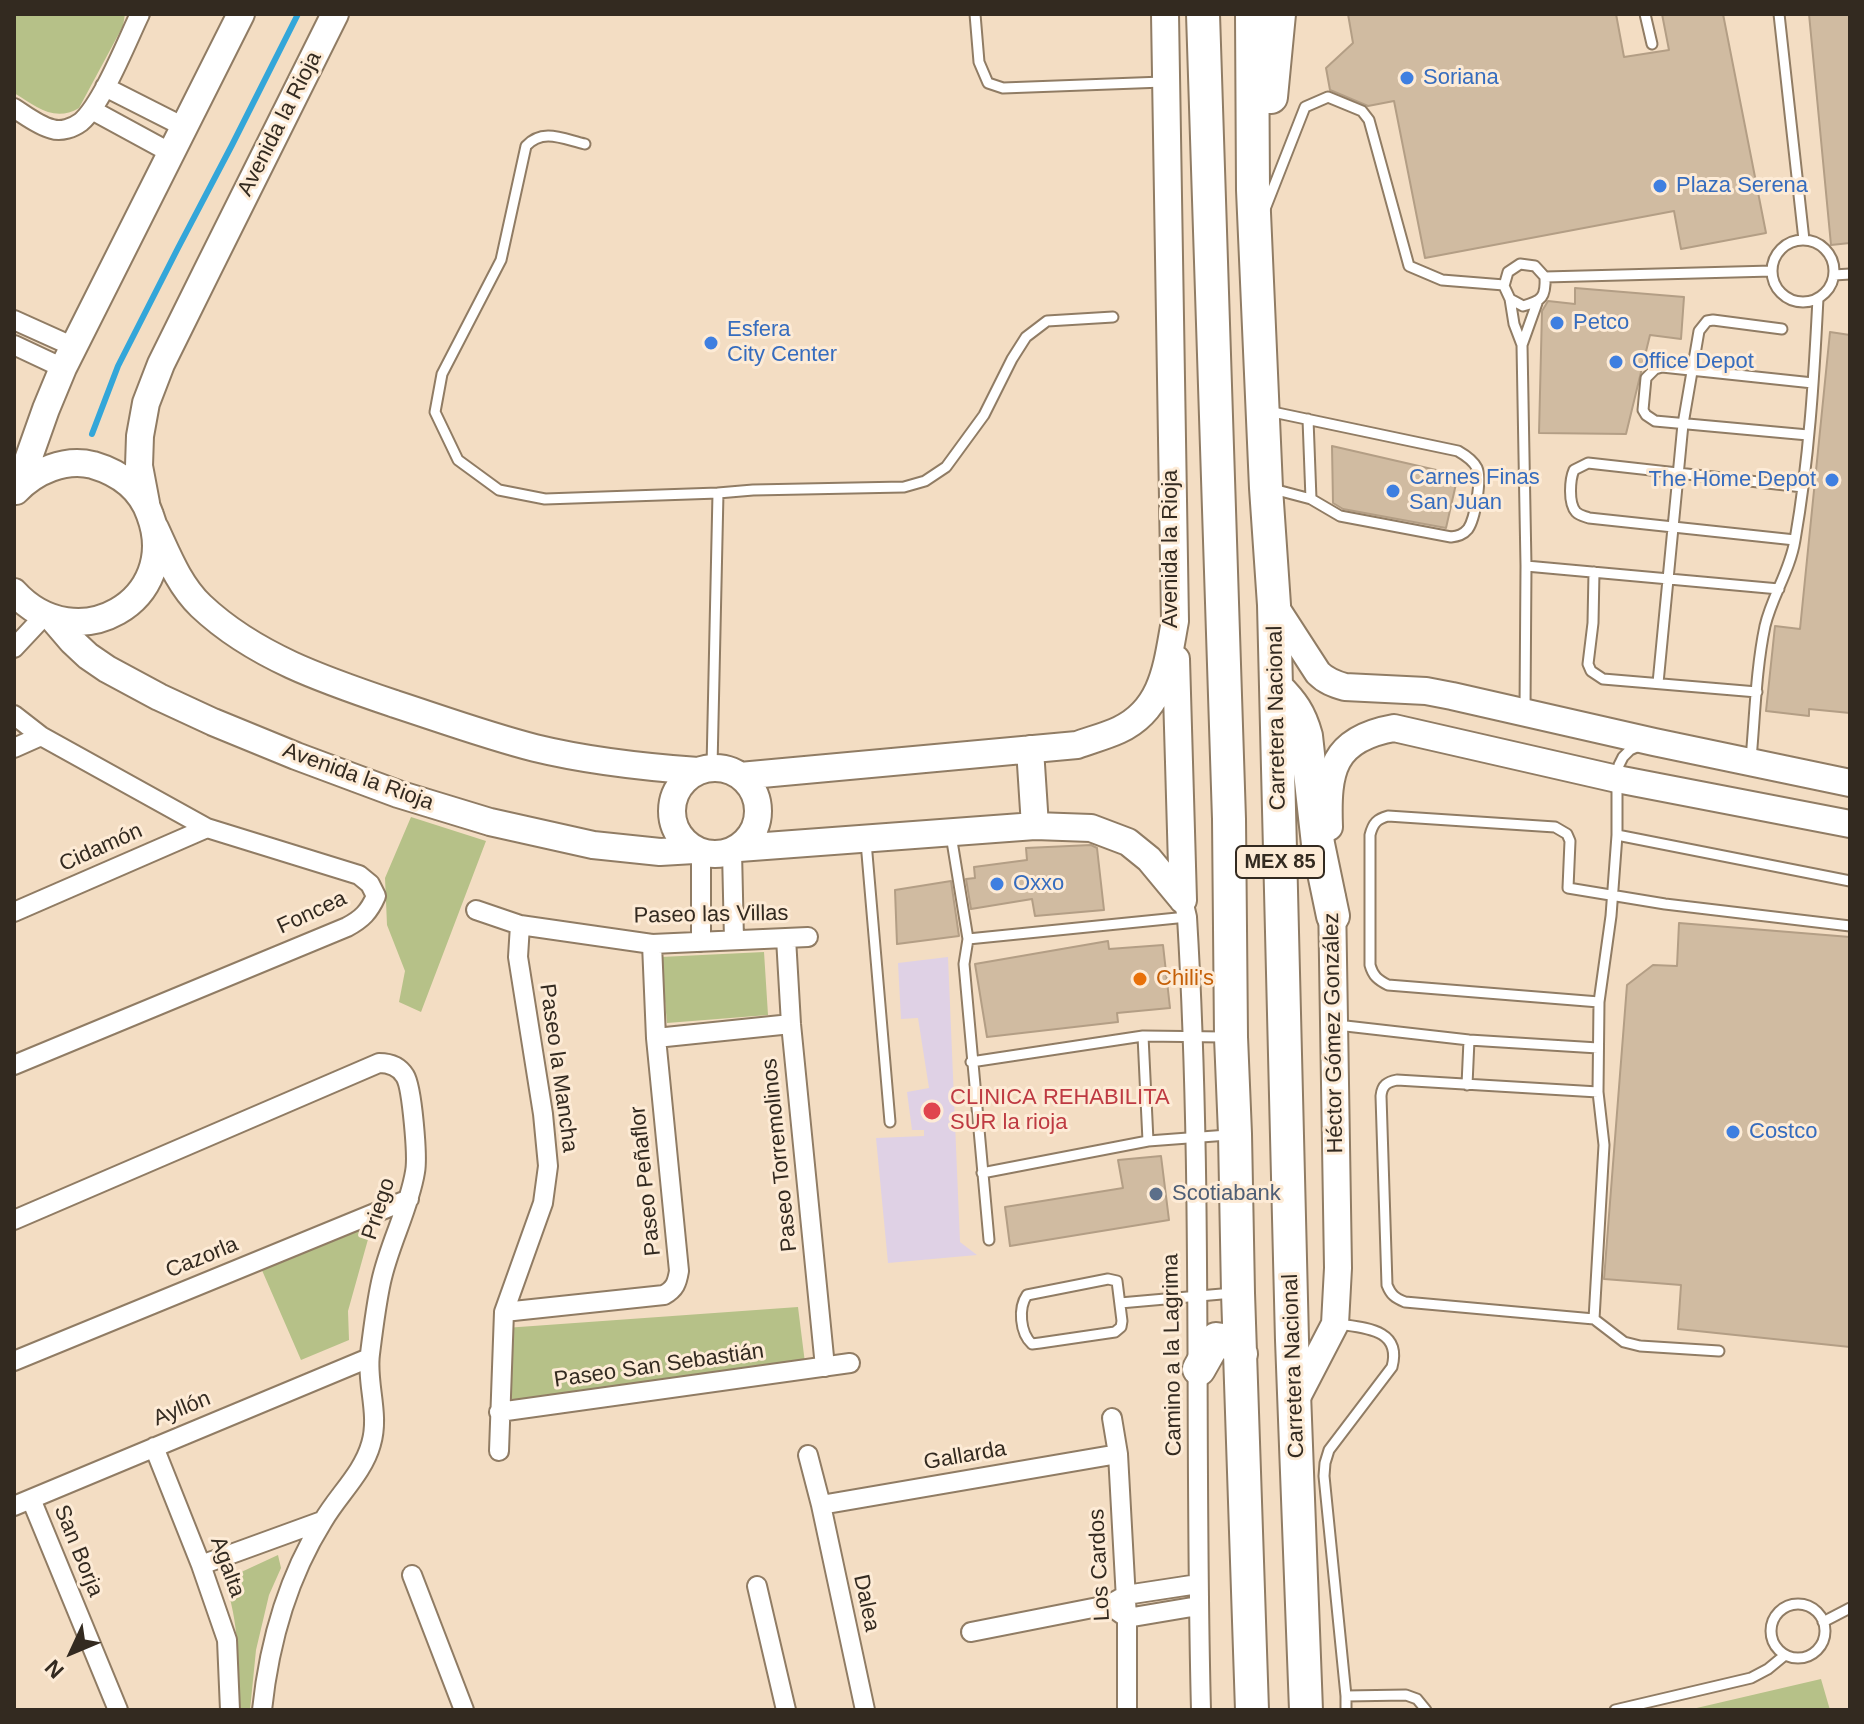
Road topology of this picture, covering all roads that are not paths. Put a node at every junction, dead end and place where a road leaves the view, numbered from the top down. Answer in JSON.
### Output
{"nodes":[{"id":1,"x":140,"y":14,"type":"edge"},
{"id":2,"x":241,"y":14,"type":"edge"},
{"id":3,"x":335,"y":14,"type":"edge"},
{"id":4,"x":975,"y":14,"type":"edge"},
{"id":5,"x":1165,"y":14,"type":"edge"},
{"id":6,"x":1203,"y":14,"type":"edge"},
{"id":7,"x":1252,"y":14,"type":"edge"},
{"id":8,"x":1279,"y":14,"type":"edge"},
{"id":9,"x":1645,"y":14,"type":"edge"},
{"id":10,"x":1779,"y":14,"type":"edge"},
{"id":11,"x":1652,"y":44,"type":"dead end"},
{"id":12,"x":1166,"y":82,"type":"junction"},
{"id":13,"x":105,"y":87,"type":"junction"},
{"id":14,"x":14,"y":108,"type":"edge"},
{"id":15,"x":92,"y":110,"type":"junction"},
{"id":16,"x":184,"y":127,"type":"junction"},
{"id":17,"x":585,"y":144,"type":"dead end"},
{"id":18,"x":171,"y":153,"type":"junction"},
{"id":19,"x":1253,"y":190,"type":"junction"},
{"id":20,"x":1255,"y":236,"type":"junction"},
{"id":21,"x":1804,"y":240,"type":"junction"},
{"id":22,"x":1772,"y":271,"type":"junction"},
{"id":23,"x":1850,"y":274,"type":"edge"},
{"id":24,"x":1834,"y":275,"type":"junction"},
{"id":25,"x":1545,"y":277,"type":"junction"},
{"id":26,"x":1504,"y":285,"type":"junction"},
{"id":27,"x":1818,"y":298,"type":"junction"},
{"id":28,"x":1510,"y":299,"type":"junction"},
{"id":29,"x":1537,"y":303,"type":"junction"},
{"id":30,"x":1113,"y":317,"type":"dead end"},
{"id":31,"x":14,"y":320,"type":"edge"},
{"id":32,"x":1782,"y":329,"type":"dead end"},
{"id":33,"x":14,"y":345,"type":"edge"},
{"id":34,"x":1522,"y":345,"type":"junction"},
{"id":35,"x":68,"y":357,"type":"junction"},
{"id":36,"x":1691,"y":370,"type":"junction"},
{"id":37,"x":1813,"y":383,"type":"junction"},
{"id":38,"x":1262,"y":410,"type":"junction"},
{"id":39,"x":1308,"y":419,"type":"junction"},
{"id":40,"x":1683,"y":424,"type":"junction"},
{"id":41,"x":1808,"y":435,"type":"junction"},
{"id":42,"x":1679,"y":473,"type":"junction"},
{"id":43,"x":1803,"y":487,"type":"junction"},
{"id":44,"x":1266,"y":488,"type":"junction"},
{"id":45,"x":16,"y":491,"type":"edge"},
{"id":46,"x":718,"y":493,"type":"junction"},
{"id":47,"x":1311,"y":499,"type":"junction"},
{"id":48,"x":151,"y":516,"type":"junction"},
{"id":49,"x":1674,"y":526,"type":"junction"},
{"id":50,"x":1795,"y":540,"type":"junction"},
{"id":51,"x":1526,"y":566,"type":"junction"},
{"id":52,"x":1594,"y":572,"type":"junction"},
{"id":53,"x":1668,"y":579,"type":"junction"},
{"id":54,"x":1779,"y":589,"type":"junction"},
{"id":55,"x":1274,"y":605,"type":"junction"},
{"id":56,"x":30,"y":608,"type":"edge"},
{"id":57,"x":1175,"y":621,"type":"junction"},
{"id":58,"x":14,"y":648,"type":"edge"},
{"id":59,"x":1658,"y":683,"type":"junction"},
{"id":60,"x":1276,"y":687,"type":"junction"},
{"id":61,"x":1757,"y":692,"type":"junction"},
{"id":62,"x":1525,"y":712,"type":"junction"},
{"id":63,"x":14,"y":715,"type":"edge"},
{"id":64,"x":41,"y":736,"type":"junction"},
{"id":65,"x":1654,"y":742,"type":"junction"},
{"id":66,"x":14,"y":748,"type":"edge"},
{"id":67,"x":1030,"y":749,"type":"junction"},
{"id":68,"x":1751,"y":763,"type":"junction"},
{"id":69,"x":705,"y":769,"type":"junction"},
{"id":70,"x":740,"y":776,"type":"junction"},
{"id":71,"x":1617,"y":779,"type":"junction"},
{"id":72,"x":1850,"y":783,"type":"edge"},
{"id":73,"x":1850,"y":824,"type":"edge"},
{"id":74,"x":1035,"y":826,"type":"junction"},
{"id":75,"x":207,"y":828,"type":"junction"},
{"id":76,"x":950,"y":832,"type":"junction"},
{"id":77,"x":1617,"y":835,"type":"junction"},
{"id":78,"x":866,"y":839,"type":"junction"},
{"id":79,"x":736,"y":850,"type":"junction"},
{"id":80,"x":698,"y":851,"type":"junction"},
{"id":81,"x":1850,"y":881,"type":"edge"},
{"id":82,"x":1613,"y":894,"type":"junction"},
{"id":83,"x":1185,"y":908,"type":"junction"},
{"id":84,"x":476,"y":910,"type":"dead end"},
{"id":85,"x":14,"y":912,"type":"edge"},
{"id":86,"x":1333,"y":916,"type":"junction"},
{"id":87,"x":520,"y":925,"type":"junction"},
{"id":88,"x":1850,"y":926,"type":"edge"},
{"id":89,"x":808,"y":937,"type":"dead end"},
{"id":90,"x":786,"y":938,"type":"junction"},
{"id":91,"x":968,"y":939,"type":"junction"},
{"id":92,"x":734,"y":940,"type":"junction"},
{"id":93,"x":701,"y":942,"type":"junction"},
{"id":94,"x":652,"y":944,"type":"junction"},
{"id":95,"x":1599,"y":1002,"type":"junction"},
{"id":96,"x":791,"y":1024,"type":"junction"},
{"id":97,"x":1333,"y":1025,"type":"junction"},
{"id":98,"x":1143,"y":1036,"type":"junction"},
{"id":99,"x":1194,"y":1037,"type":"junction"},
{"id":100,"x":1231,"y":1037,"type":"junction"},
{"id":101,"x":656,"y":1038,"type":"junction"},
{"id":102,"x":1469,"y":1040,"type":"junction"},
{"id":103,"x":1598,"y":1048,"type":"junction"},
{"id":104,"x":971,"y":1062,"type":"junction"},
{"id":105,"x":14,"y":1065,"type":"edge"},
{"id":106,"x":1467,"y":1085,"type":"junction"},
{"id":107,"x":1598,"y":1092,"type":"junction"},
{"id":108,"x":890,"y":1122,"type":"dead end"},
{"id":109,"x":1235,"y":1134,"type":"junction"},
{"id":110,"x":1196,"y":1138,"type":"junction"},
{"id":111,"x":1148,"y":1141,"type":"junction"},
{"id":112,"x":982,"y":1173,"type":"junction"},
{"id":113,"x":409,"y":1199,"type":"junction"},
{"id":114,"x":14,"y":1220,"type":"edge"},
{"id":115,"x":989,"y":1240,"type":"dead end"},
{"id":116,"x":1238,"y":1293,"type":"junction"},
{"id":117,"x":1196,"y":1295,"type":"junction"},
{"id":118,"x":1120,"y":1303,"type":"junction"},
{"id":119,"x":504,"y":1312,"type":"junction"},
{"id":120,"x":1594,"y":1319,"type":"junction"},
{"id":121,"x":1335,"y":1324,"type":"junction"},
{"id":122,"x":1719,"y":1351,"type":"dead end"},
{"id":123,"x":1241,"y":1354,"type":"junction"},
{"id":124,"x":369,"y":1358,"type":"junction"},
{"id":125,"x":14,"y":1361,"type":"edge"},
{"id":126,"x":850,"y":1363,"type":"dead end"},
{"id":127,"x":825,"y":1367,"type":"junction"},
{"id":128,"x":1199,"y":1369,"type":"junction"},
{"id":129,"x":1295,"y":1401,"type":"junction"},
{"id":130,"x":499,"y":1412,"type":"junction"},
{"id":131,"x":1112,"y":1418,"type":"dead end"},
{"id":132,"x":154,"y":1447,"type":"junction"},
{"id":133,"x":499,"y":1451,"type":"dead end"},
{"id":134,"x":1118,"y":1454,"type":"junction"},
{"id":135,"x":808,"y":1455,"type":"dead end"},
{"id":136,"x":22,"y":1503,"type":"edge"},
{"id":137,"x":821,"y":1505,"type":"junction"},
{"id":138,"x":322,"y":1521,"type":"junction"},
{"id":139,"x":201,"y":1565,"type":"junction"},
{"id":140,"x":412,"y":1575,"type":"dead end"},
{"id":141,"x":1198,"y":1584,"type":"junction"},
{"id":142,"x":757,"y":1586,"type":"dead end"},
{"id":143,"x":1126,"y":1595,"type":"junction"},
{"id":144,"x":1108,"y":1605,"type":"junction"},
{"id":145,"x":1198,"y":1606,"type":"junction"},
{"id":146,"x":1850,"y":1608,"type":"edge"},
{"id":147,"x":1127,"y":1618,"type":"junction"},
{"id":148,"x":1823,"y":1622,"type":"junction"},
{"id":149,"x":971,"y":1632,"type":"dead end"},
{"id":150,"x":1785,"y":1655,"type":"junction"},
{"id":151,"x":1346,"y":1696,"type":"junction"},
{"id":152,"x":118,"y":1710,"type":"edge"},
{"id":153,"x":230,"y":1710,"type":"edge"},
{"id":154,"x":262,"y":1710,"type":"edge"},
{"id":155,"x":464,"y":1710,"type":"edge"},
{"id":156,"x":786,"y":1710,"type":"edge"},
{"id":157,"x":865,"y":1710,"type":"edge"},
{"id":158,"x":1127,"y":1710,"type":"edge"},
{"id":159,"x":1201,"y":1710,"type":"edge"},
{"id":160,"x":1252,"y":1710,"type":"edge"},
{"id":161,"x":1306,"y":1710,"type":"edge"},
{"id":162,"x":1346,"y":1710,"type":"edge"},
{"id":163,"x":1426,"y":1710,"type":"edge"},
{"id":164,"x":1615,"y":1710,"type":"edge"}],
"edges":[{"from":1,"to":13,"type":"street"},
{"from":2,"to":16,"type":"street"},
{"from":3,"to":48,"type":"street","name":"Avenida la Rioja"},
{"from":4,"to":12,"type":"lane"},
{"from":5,"to":12,"type":"street","name":"Avenida la Rioja"},
{"from":6,"to":100,"type":"highway","number":"MEX 85"},
{"from":7,"to":19,"type":"highway","name":"Carretera Nacional","number":"MEX 85"},
{"from":8,"to":19,"type":"highway"},
{"from":9,"to":11,"type":"lane"},
{"from":10,"to":21,"type":"lane"},
{"from":12,"to":57,"type":"street","name":"Avenida la Rioja"},
{"from":13,"to":15,"type":"street"},
{"from":13,"to":16,"type":"street"},
{"from":14,"to":15,"type":"street"},
{"from":15,"to":18,"type":"street"},
{"from":16,"to":18,"type":"street"},
{"from":17,"to":46,"type":"lane"},
{"from":18,"to":35,"type":"street"},
{"from":19,"to":20,"type":"highway","name":"Carretera Nacional","number":"MEX 85"},
{"from":20,"to":26,"type":"lane"},
{"from":20,"to":38,"type":"highway","name":"Carretera Nacional","number":"MEX 85"},
{"from":21,"to":22,"type":"lane"},
{"from":21,"to":24,"type":"lane"},
{"from":22,"to":25,"type":"lane"},
{"from":22,"to":27,"type":"lane"},
{"from":23,"to":24,"type":"lane"},
{"from":24,"to":27,"type":"lane"},
{"from":25,"to":26,"type":"lane"},
{"from":25,"to":29,"type":"lane"},
{"from":26,"to":28,"type":"lane"},
{"from":27,"to":37,"type":"lane"},
{"from":28,"to":29,"type":"lane"},
{"from":28,"to":34,"type":"lane"},
{"from":29,"to":34,"type":"lane"},
{"from":30,"to":46,"type":"lane"},
{"from":31,"to":35,"type":"street"},
{"from":32,"to":36,"type":"lane"},
{"from":33,"to":35,"type":"street"},
{"from":34,"to":51,"type":"lane"},
{"from":35,"to":45,"type":"street"},
{"from":36,"to":37,"type":"lane"},
{"from":36,"to":40,"type":"lane"},
{"from":36,"to":40,"type":"lane"},
{"from":37,"to":41,"type":"lane"},
{"from":38,"to":39,"type":"lane"},
{"from":38,"to":44,"type":"highway","name":"Carretera Nacional","number":"MEX 85"},
{"from":39,"to":47,"type":"lane"},
{"from":39,"to":47,"type":"lane"},
{"from":40,"to":41,"type":"lane"},
{"from":40,"to":42,"type":"lane"},
{"from":41,"to":43,"type":"lane"},
{"from":42,"to":43,"type":"lane"},
{"from":42,"to":49,"type":"lane"},
{"from":42,"to":49,"type":"lane"},
{"from":43,"to":50,"type":"lane"},
{"from":44,"to":47,"type":"lane"},
{"from":44,"to":55,"type":"highway","name":"Carretera Nacional","number":"MEX 85"},
{"from":45,"to":48,"type":"street"},
{"from":46,"to":69,"type":"lane"},
{"from":48,"to":56,"type":"street"},
{"from":48,"to":69,"type":"street","name":"Avenida la Rioja"},
{"from":49,"to":50,"type":"lane"},
{"from":49,"to":53,"type":"lane"},
{"from":50,"to":54,"type":"lane"},
{"from":51,"to":52,"type":"lane"},
{"from":51,"to":62,"type":"lane"},
{"from":52,"to":53,"type":"lane"},
{"from":52,"to":59,"type":"lane"},
{"from":53,"to":54,"type":"lane"},
{"from":53,"to":59,"type":"lane"},
{"from":54,"to":61,"type":"lane"},
{"from":55,"to":60,"type":"highway","name":"Carretera Nacional","number":"MEX 85"},
{"from":55,"to":62,"type":"street"},
{"from":56,"to":58,"type":"street"},
{"from":56,"to":80,"type":"street","name":"Avenida la Rioja"},
{"from":57,"to":67,"type":"street","name":"Avenida la Rioja"},
{"from":57,"to":83,"type":"street"},
{"from":59,"to":61,"type":"lane"},
{"from":60,"to":86,"type":"highway"},
{"from":60,"to":129,"type":"highway","name":"Carretera Nacional","number":"MEX 85"},
{"from":61,"to":68,"type":"lane"},
{"from":62,"to":65,"type":"street"},
{"from":63,"to":64,"type":"street","name":"Foncea"},
{"from":64,"to":66,"type":"street"},
{"from":64,"to":75,"type":"street","name":"Foncea"},
{"from":65,"to":68,"type":"street"},
{"from":65,"to":71,"type":"lane"},
{"from":67,"to":70,"type":"street","name":"Avenida la Rioja"},
{"from":67,"to":74,"type":"street"},
{"from":68,"to":72,"type":"street"},
{"from":69,"to":70,"type":"street"},
{"from":69,"to":80,"type":"street"},
{"from":70,"to":79,"type":"street"},
{"from":71,"to":73,"type":"street","name":"Héctor Gómez González"},
{"from":71,"to":77,"type":"lane"},
{"from":71,"to":86,"type":"street","name":"Héctor Gómez González"},
{"from":74,"to":76,"type":"street"},
{"from":74,"to":83,"type":"street"},
{"from":75,"to":85,"type":"street","name":"Cidamón"},
{"from":75,"to":105,"type":"street","name":"Foncea"},
{"from":76,"to":78,"type":"street"},
{"from":76,"to":91,"type":"lane"},
{"from":77,"to":81,"type":"lane"},
{"from":77,"to":82,"type":"lane"},
{"from":78,"to":79,"type":"street"},
{"from":78,"to":108,"type":"lane"},
{"from":79,"to":80,"type":"street"},
{"from":79,"to":92,"type":"street"},
{"from":80,"to":93,"type":"street"},
{"from":82,"to":88,"type":"lane"},
{"from":82,"to":95,"type":"lane"},
{"from":82,"to":95,"type":"lane"},
{"from":83,"to":91,"type":"lane"},
{"from":83,"to":99,"type":"street","name":"Camino a la Lagrima"},
{"from":84,"to":87,"type":"street","name":"Paseo las Villas"},
{"from":86,"to":97,"type":"street","name":"Héctor Gómez González"},
{"from":87,"to":94,"type":"street","name":"Paseo las Villas"},
{"from":87,"to":119,"type":"street","name":"Paseo la Mancha"},
{"from":89,"to":90,"type":"street","name":"Paseo las Villas"},
{"from":90,"to":92,"type":"street","name":"Paseo las Villas"},
{"from":90,"to":96,"type":"street","name":"Paseo Torremolinos"},
{"from":91,"to":104,"type":"lane"},
{"from":92,"to":93,"type":"street","name":"Paseo las Villas"},
{"from":93,"to":94,"type":"street","name":"Paseo las Villas"},
{"from":94,"to":101,"type":"street","name":"Paseo Peñaflor"},
{"from":95,"to":103,"type":"lane"},
{"from":96,"to":101,"type":"street"},
{"from":96,"to":127,"type":"street","name":"Paseo Torremolinos"},
{"from":97,"to":102,"type":"lane"},
{"from":97,"to":121,"type":"street","name":"Héctor Gómez González"},
{"from":98,"to":99,"type":"lane"},
{"from":98,"to":104,"type":"lane"},
{"from":98,"to":111,"type":"lane"},
{"from":99,"to":100,"type":"lane"},
{"from":99,"to":110,"type":"street","name":"Camino a la Lagrima"},
{"from":100,"to":109,"type":"highway","number":"MEX 85"},
{"from":101,"to":119,"type":"street","name":"Paseo Peñaflor"},
{"from":102,"to":103,"type":"lane"},
{"from":102,"to":106,"type":"lane"},
{"from":103,"to":107,"type":"lane"},
{"from":104,"to":112,"type":"lane"},
{"from":106,"to":107,"type":"lane"},
{"from":106,"to":120,"type":"lane"},
{"from":107,"to":120,"type":"lane"},
{"from":109,"to":110,"type":"lane"},
{"from":109,"to":116,"type":"highway","number":"MEX 85"},
{"from":110,"to":111,"type":"lane"},
{"from":110,"to":117,"type":"street","name":"Camino a la Lagrima"},
{"from":111,"to":112,"type":"lane"},
{"from":112,"to":115,"type":"lane"},
{"from":113,"to":114,"type":"street","name":"Priego"},
{"from":113,"to":124,"type":"street","name":"Priego"},
{"from":113,"to":125,"type":"street","name":"Cazorla"},
{"from":116,"to":117,"type":"lane"},
{"from":116,"to":123,"type":"highway","number":"MEX 85"},
{"from":117,"to":118,"type":"lane"},
{"from":117,"to":128,"type":"street","name":"Camino a la Lagrima"},
{"from":118,"to":118,"type":"lane"},
{"from":119,"to":130,"type":"street","name":"Paseo la Mancha"},
{"from":120,"to":122,"type":"lane"},
{"from":121,"to":129,"type":"street","name":"Héctor Gómez González"},
{"from":121,"to":151,"type":"lane"},
{"from":123,"to":128,"type":"highway"},
{"from":123,"to":160,"type":"highway","number":"MEX 85"},
{"from":124,"to":132,"type":"street","name":"Ayllón"},
{"from":124,"to":138,"type":"street","name":"Priego"},
{"from":126,"to":127,"type":"street","name":"Paseo San Sebastián"},
{"from":127,"to":130,"type":"street","name":"Paseo San Sebastián"},
{"from":128,"to":141,"type":"street","name":"Camino a la Lagrima"},
{"from":129,"to":161,"type":"highway","name":"Carretera Nacional","number":"MEX 85"},
{"from":130,"to":133,"type":"street","name":"Paseo la Mancha"},
{"from":131,"to":134,"type":"street","name":"Los Cardos"},
{"from":132,"to":136,"type":"street","name":"Ayllón"},
{"from":132,"to":139,"type":"street","name":"Agalta"},
{"from":134,"to":137,"type":"street","name":"Gallarda"},
{"from":134,"to":143,"type":"street","name":"Los Cardos"},
{"from":135,"to":137,"type":"street","name":"Dalea"},
{"from":136,"to":152,"type":"street","name":"San Borja"},
{"from":137,"to":157,"type":"street","name":"Dalea"},
{"from":138,"to":139,"type":"street"},
{"from":138,"to":154,"type":"street","name":"Priego"},
{"from":139,"to":153,"type":"street","name":"Agalta"},
{"from":140,"to":155,"type":"street"},
{"from":141,"to":143,"type":"street"},
{"from":141,"to":145,"type":"street","name":"Camino a la Lagrima"},
{"from":142,"to":156,"type":"street"},
{"from":143,"to":144,"type":"street"},
{"from":143,"to":147,"type":"street","name":"Los Cardos"},
{"from":144,"to":147,"type":"street"},
{"from":144,"to":149,"type":"street"},
{"from":145,"to":147,"type":"street"},
{"from":145,"to":159,"type":"street","name":"Camino a la Lagrima"},
{"from":146,"to":148,"type":"lane"},
{"from":147,"to":158,"type":"street","name":"Los Cardos"},
{"from":148,"to":150,"type":"lane"},
{"from":148,"to":150,"type":"lane"},
{"from":150,"to":164,"type":"lane"},
{"from":151,"to":162,"type":"lane"},
{"from":151,"to":163,"type":"lane"}]}
